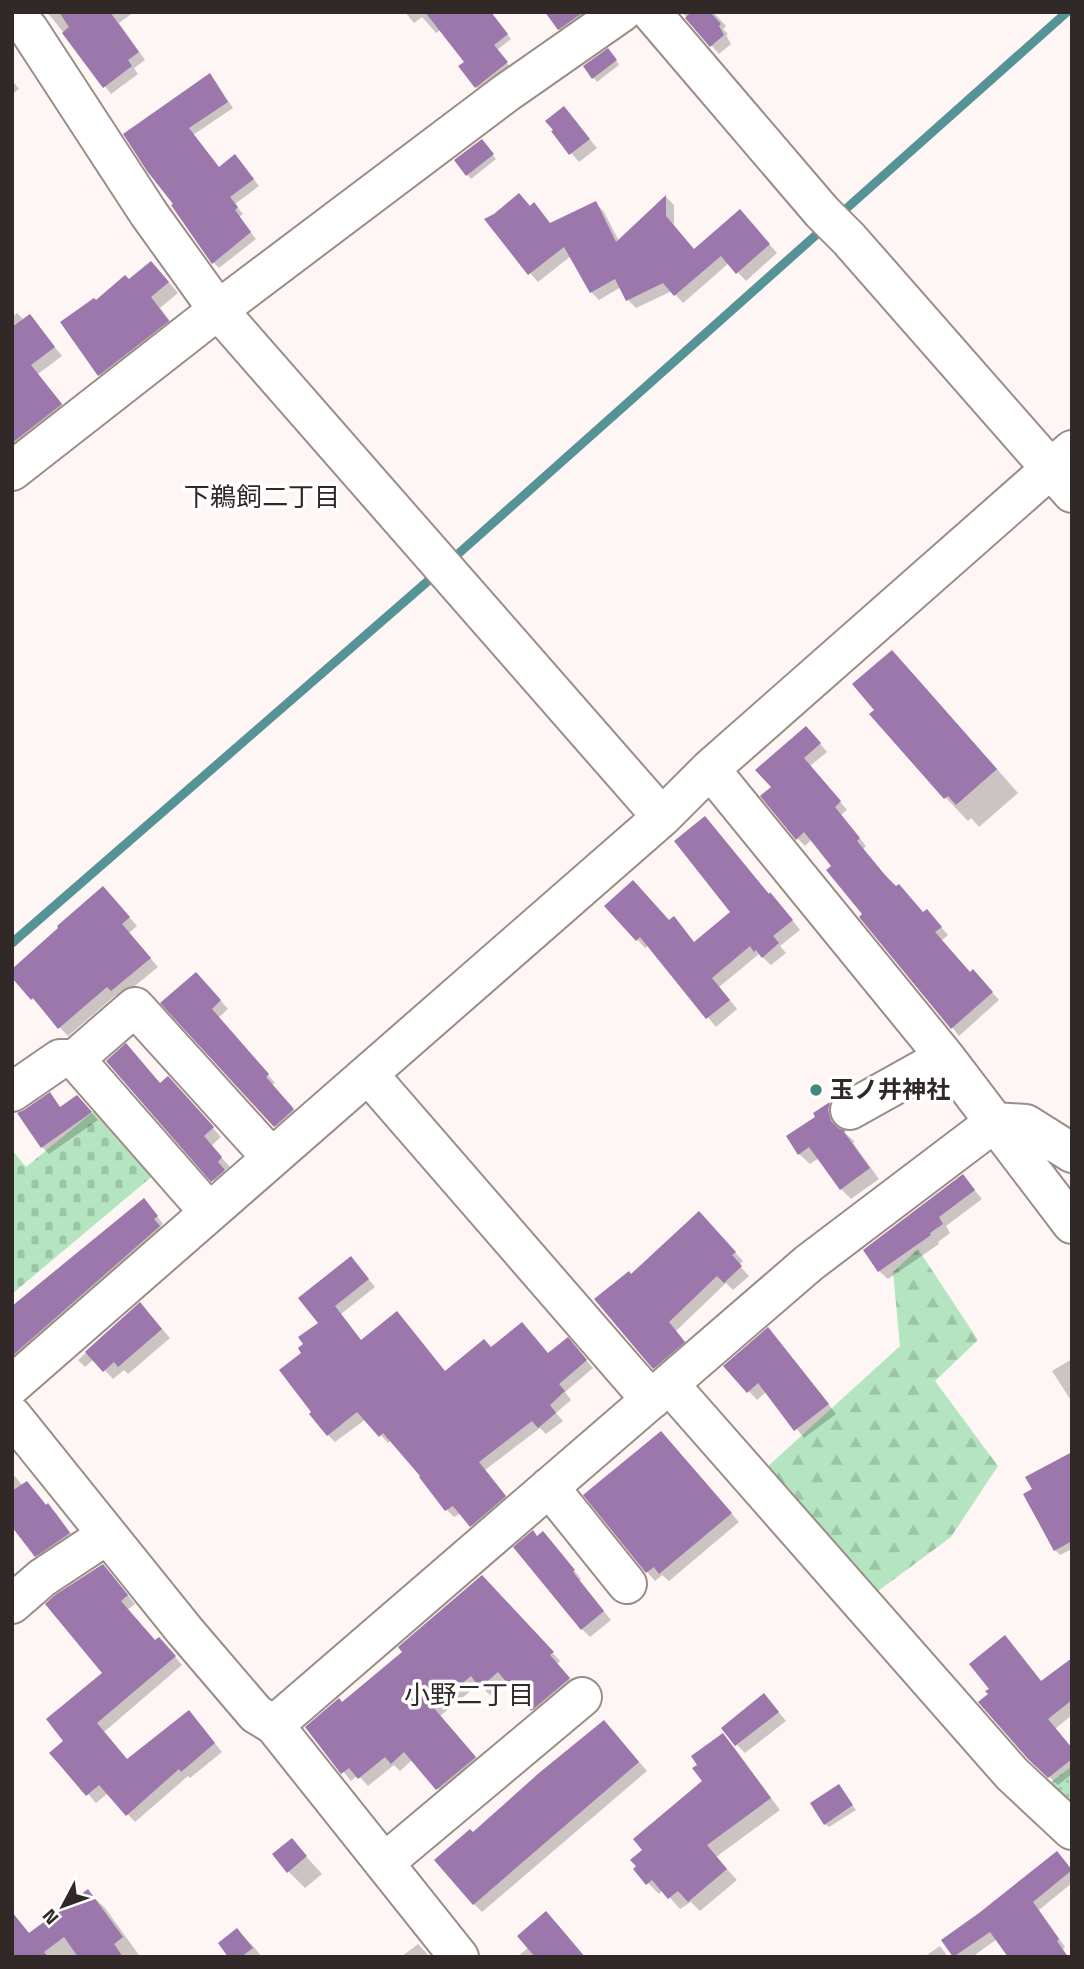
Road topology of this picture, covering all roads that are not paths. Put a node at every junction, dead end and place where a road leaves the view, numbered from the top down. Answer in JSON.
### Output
{"nodes":[{"id":1,"x":622,"y":12,"type":"edge"},
{"id":2,"x":651,"y":12,"type":"edge"},
{"id":3,"x":32,"y":18,"type":"edge"},
{"id":4,"x":218,"y":310,"type":"junction"},
{"id":5,"x":1065,"y":470,"type":"edge"},
{"id":6,"x":12,"y":471,"type":"edge"},
{"id":7,"x":710,"y":769,"type":"junction"},
{"id":8,"x":662,"y":817,"type":"junction"},
{"id":9,"x":945,"y":1058,"type":"junction"},
{"id":10,"x":75,"y":1059,"type":"junction"},
{"id":11,"x":368,"y":1074,"type":"junction"},
{"id":12,"x":12,"y":1092,"type":"edge"},
{"id":13,"x":850,"y":1110,"type":"dead end"},
{"id":14,"x":995,"y":1122,"type":"junction"},
{"id":15,"x":1072,"y":1153,"type":"edge"},
{"id":16,"x":271,"y":1157,"type":"junction"},
{"id":17,"x":209,"y":1212,"type":"junction"},
{"id":18,"x":1072,"y":1224,"type":"edge"},
{"id":19,"x":12,"y":1385,"type":"edge"},
{"id":20,"x":660,"y":1392,"type":"junction"},
{"id":21,"x":12,"y":1416,"type":"edge"},
{"id":22,"x":550,"y":1488,"type":"junction"},
{"id":23,"x":107,"y":1535,"type":"junction"},
{"id":24,"x":627,"y":1584,"type":"dead end"},
{"id":25,"x":12,"y":1604,"type":"edge"},
{"id":26,"x":582,"y":1697,"type":"dead end"},
{"id":27,"x":274,"y":1725,"type":"junction"},
{"id":28,"x":1072,"y":1830,"type":"edge"},
{"id":29,"x":384,"y":1863,"type":"junction"},
{"id":30,"x":459,"y":1957,"type":"edge"}],
"edges":[{"from":1,"to":4,"type":"street"},
{"from":2,"to":5,"type":"street"},
{"from":3,"to":4,"type":"street"},
{"from":4,"to":6,"type":"street"},
{"from":4,"to":8,"type":"street"},
{"from":5,"to":7,"type":"street"},
{"from":7,"to":8,"type":"street"},
{"from":7,"to":9,"type":"street"},
{"from":8,"to":11,"type":"street"},
{"from":9,"to":13,"type":"street"},
{"from":9,"to":14,"type":"street"},
{"from":10,"to":12,"type":"street"},
{"from":10,"to":16,"type":"street"},
{"from":10,"to":17,"type":"street"},
{"from":11,"to":16,"type":"street"},
{"from":11,"to":20,"type":"street"},
{"from":14,"to":15,"type":"street"},
{"from":14,"to":18,"type":"street"},
{"from":14,"to":20,"type":"street"},
{"from":16,"to":17,"type":"street"},
{"from":17,"to":19,"type":"street"},
{"from":20,"to":22,"type":"street"},
{"from":20,"to":28,"type":"street"},
{"from":21,"to":23,"type":"street"},
{"from":22,"to":24,"type":"street"},
{"from":22,"to":27,"type":"street"},
{"from":23,"to":25,"type":"street"},
{"from":23,"to":27,"type":"street"},
{"from":26,"to":29,"type":"street"},
{"from":27,"to":29,"type":"street"},
{"from":29,"to":30,"type":"street"}]}
